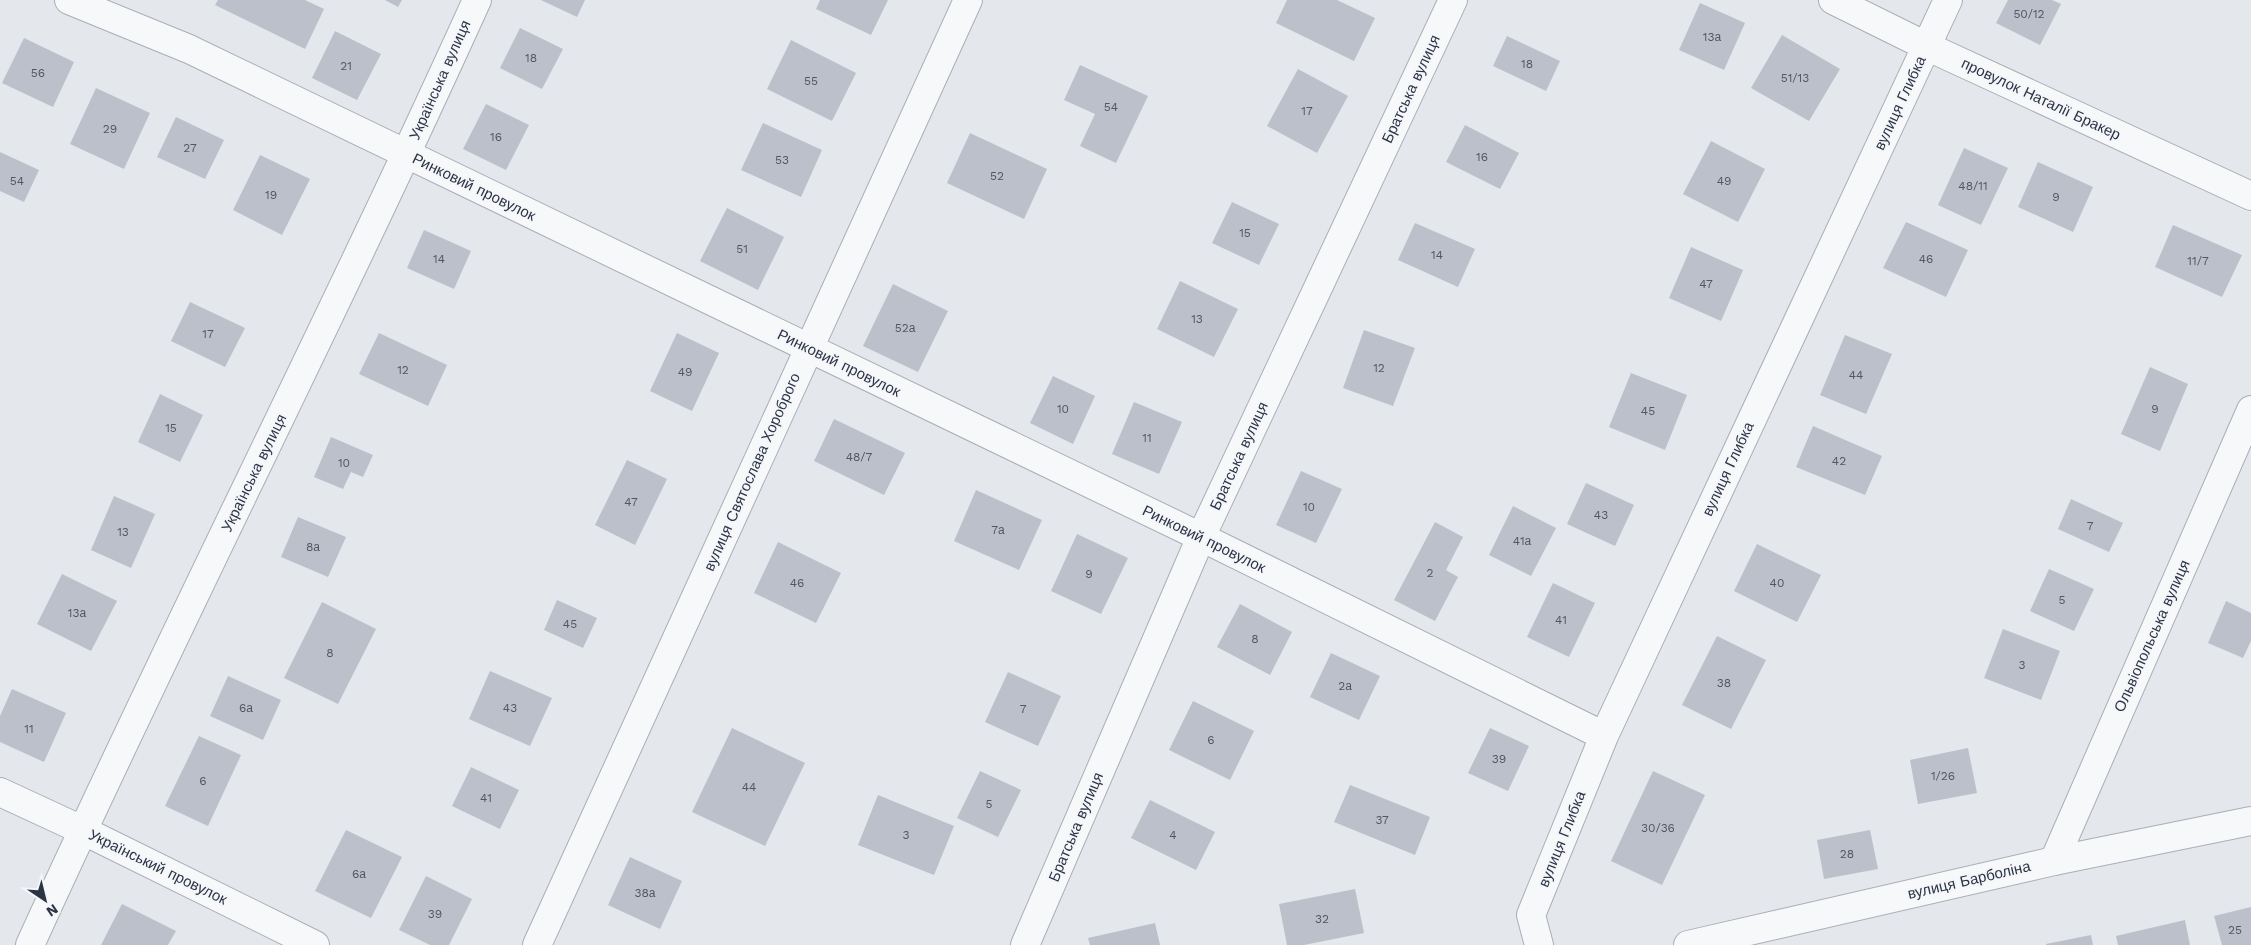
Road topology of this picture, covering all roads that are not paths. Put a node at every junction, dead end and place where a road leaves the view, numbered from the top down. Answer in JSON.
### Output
{"nodes":[{"id":1,"x":69,"y":0,"type":"edge"},
{"id":2,"x":476,"y":0,"type":"edge"},
{"id":3,"x":968,"y":0,"type":"edge"},
{"id":4,"x":1452,"y":0,"type":"edge"},
{"id":5,"x":1833,"y":0,"type":"edge"},
{"id":6,"x":1948,"y":0,"type":"edge"},
{"id":7,"x":1926,"y":46,"type":"junction"},
{"id":8,"x":407,"y":154,"type":"junction"},
{"id":9,"x":2251,"y":196,"type":"edge"},
{"id":10,"x":808,"y":348,"type":"junction"},
{"id":11,"x":2251,"y":410,"type":"edge"},
{"id":12,"x":1200,"y":537,"type":"junction"},
{"id":13,"x":1604,"y":736,"type":"junction"},
{"id":14,"x":0,"y":792,"type":"edge"},
{"id":15,"x":2251,"y":821,"type":"edge"},
{"id":16,"x":82,"y":830,"type":"junction"},
{"id":17,"x":2054,"y":861,"type":"junction"},
{"id":18,"x":30,"y":945,"type":"edge"},
{"id":19,"x":316,"y":945,"type":"edge"},
{"id":20,"x":537,"y":945,"type":"edge"},
{"id":21,"x":1025,"y":945,"type":"edge"},
{"id":22,"x":1538,"y":945,"type":"edge"},
{"id":23,"x":1688,"y":945,"type":"edge"}],
"edges":[{"from":1,"to":8,"type":"street","name":"Ринковий провулок"},
{"from":2,"to":8,"type":"street","name":"Українська вулиця"},
{"from":3,"to":10,"type":"street","name":"вулиця Святослава Хороброго"},
{"from":4,"to":12,"type":"street","name":"Братська вулиця"},
{"from":5,"to":7,"type":"street","name":"провулок Наталії Бракер"},
{"from":6,"to":7,"type":"street","name":"вулиця Глибка"},
{"from":7,"to":9,"type":"street","name":"провулок Наталії Бракер"},
{"from":7,"to":13,"type":"street","name":"вулиця Глибка"},
{"from":8,"to":10,"type":"street","name":"Ринковий провулок"},
{"from":8,"to":16,"type":"street","name":"Українська вулиця"},
{"from":10,"to":12,"type":"street","name":"Ринковий провулок"},
{"from":10,"to":20,"type":"street","name":"вулиця Святослава Хороброго"},
{"from":11,"to":17,"type":"street","name":"Ольвіопольська вулиця"},
{"from":12,"to":13,"type":"street","name":"Ринковий провулок"},
{"from":12,"to":21,"type":"street","name":"Братська вулиця"},
{"from":13,"to":22,"type":"street","name":"вулиця Глибка"},
{"from":14,"to":16,"type":"street","name":"Український провулок"},
{"from":15,"to":17,"type":"street","name":"вулиця Барболіна"},
{"from":16,"to":18,"type":"street","name":"Українська вулиця"},
{"from":16,"to":19,"type":"street","name":"Український провулок"},
{"from":17,"to":23,"type":"street","name":"вулиця Барболіна"}]}
